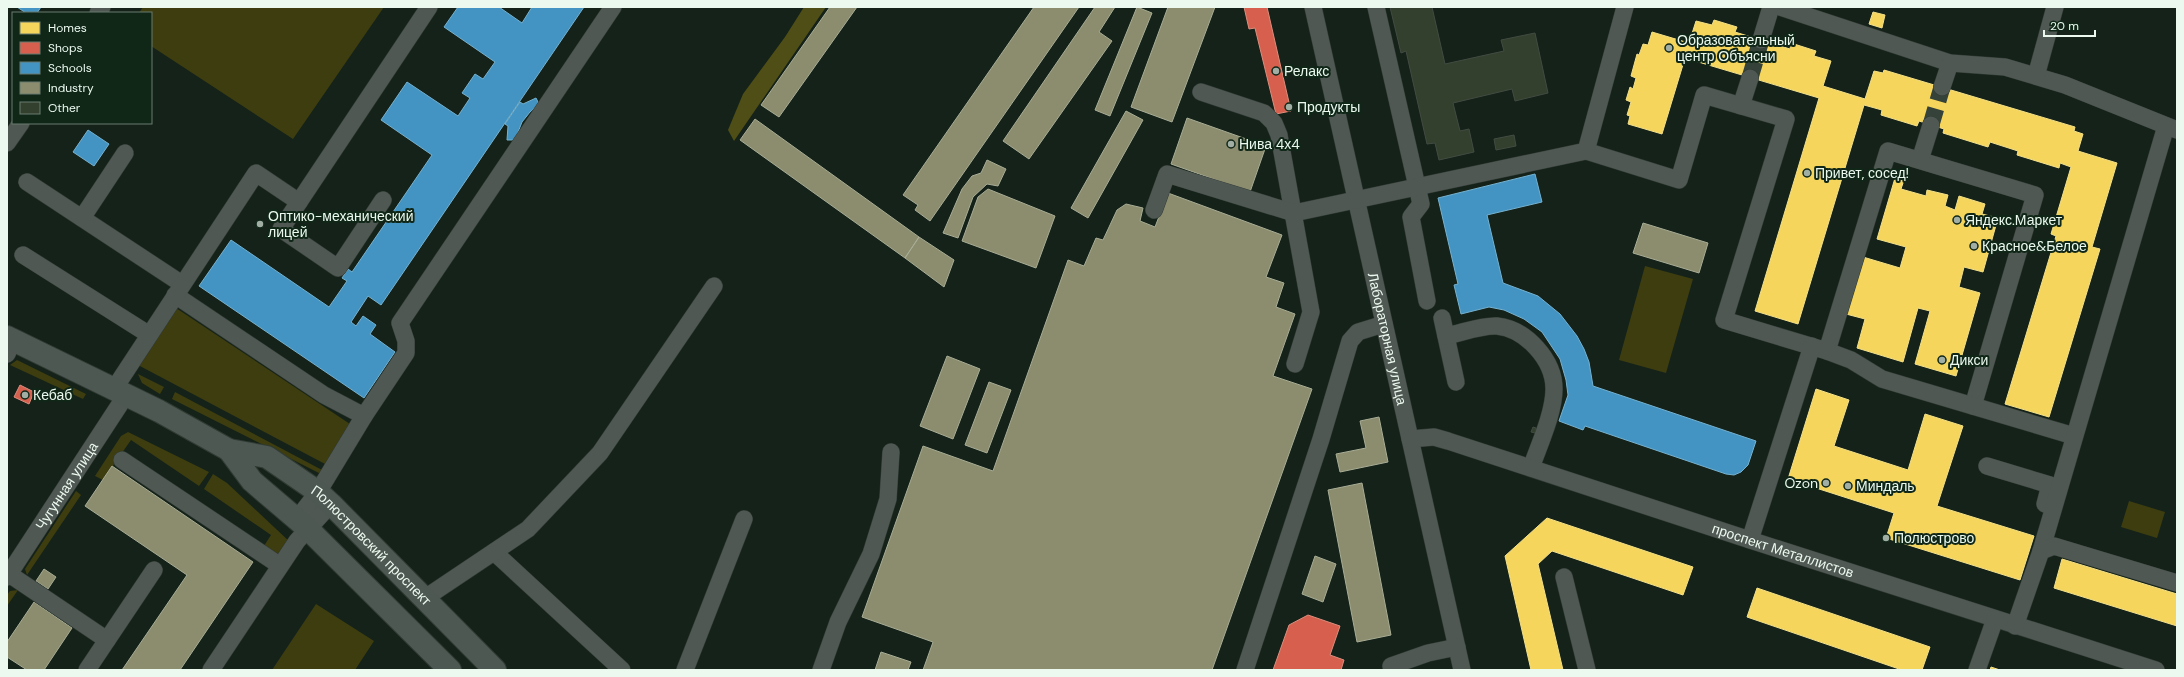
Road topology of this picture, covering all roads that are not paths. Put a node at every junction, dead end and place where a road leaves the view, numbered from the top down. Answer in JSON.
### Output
{"nodes":[{"id":1,"x":429,"y":7,"type":"edge"},
{"id":2,"x":613,"y":7,"type":"edge"},
{"id":3,"x":1312,"y":7,"type":"edge"},
{"id":4,"x":1376,"y":7,"type":"edge"},
{"id":5,"x":1625,"y":7,"type":"edge"},
{"id":6,"x":1771,"y":7,"type":"edge"},
{"id":7,"x":1780,"y":7,"type":"edge"},
{"id":8,"x":2055,"y":7,"type":"edge"},
{"id":9,"x":1761,"y":40,"type":"tunnel mouth"},
{"id":10,"x":1950,"y":63,"type":"junction"},
{"id":11,"x":2036,"y":76,"type":"junction"},
{"id":12,"x":1750,"y":78,"type":"tunnel mouth"},
{"id":13,"x":1942,"y":87,"type":"tunnel mouth"},
{"id":14,"x":1202,"y":92,"type":"dead end"},
{"id":15,"x":1741,"y":106,"type":"junction"},
{"id":16,"x":20,"y":124,"type":"edge"},
{"id":17,"x":1931,"y":125,"type":"tunnel mouth"},
{"id":18,"x":2171,"y":128,"type":"edge"},
{"id":19,"x":7,"y":143,"type":"edge"},
{"id":20,"x":1586,"y":151,"type":"junction"},
{"id":21,"x":125,"y":153,"type":"dead end"},
{"id":22,"x":1920,"y":160,"type":"junction"},
{"id":23,"x":27,"y":182,"type":"dead end"},
{"id":24,"x":1417,"y":185,"type":"junction"},
{"id":25,"x":1356,"y":199,"type":"junction"},
{"id":26,"x":383,"y":200,"type":"dead end"},
{"id":27,"x":299,"y":202,"type":"junction"},
{"id":28,"x":1154,"y":210,"type":"dead end"},
{"id":29,"x":1294,"y":213,"type":"junction"},
{"id":30,"x":82,"y":218,"type":"junction"},
{"id":31,"x":23,"y":255,"type":"dead end"},
{"id":32,"x":714,"y":286,"type":"dead end"},
{"id":33,"x":178,"y":289,"type":"junction"},
{"id":34,"x":1427,"y":301,"type":"dead end"},
{"id":35,"x":1442,"y":318,"type":"dead end"},
{"id":36,"x":1384,"y":324,"type":"junction"},
{"id":37,"x":148,"y":334,"type":"junction"},
{"id":38,"x":1446,"y":336,"type":"junction"},
{"id":39,"x":9,"y":344,"type":"edge"},
{"id":40,"x":1820,"y":349,"type":"junction"},
{"id":41,"x":1294,"y":364,"type":"dead end"},
{"id":42,"x":1456,"y":382,"type":"dead end"},
{"id":43,"x":120,"y":392,"type":"junction"},
{"id":44,"x":1973,"y":406,"type":"junction"},
{"id":45,"x":364,"y":416,"type":"junction"},
{"id":46,"x":2074,"y":436,"type":"junction"},
{"id":47,"x":1410,"y":439,"type":"junction"},
{"id":48,"x":229,"y":450,"type":"junction"},
{"id":49,"x":890,"y":452,"type":"dead end"},
{"id":50,"x":122,"y":460,"type":"dead end"},
{"id":51,"x":1987,"y":466,"type":"dead end"},
{"id":52,"x":1531,"y":468,"type":"junction"},
{"id":53,"x":324,"y":498,"type":"junction"},
{"id":54,"x":744,"y":520,"type":"dead end"},
{"id":55,"x":302,"y":524,"type":"junction"},
{"id":56,"x":1750,"y":540,"type":"junction"},
{"id":57,"x":2041,"y":551,"type":"junction"},
{"id":58,"x":494,"y":552,"type":"junction"},
{"id":59,"x":279,"y":566,"type":"junction"},
{"id":60,"x":154,"y":570,"type":"dead end"},
{"id":61,"x":8,"y":575,"type":"edge"},
{"id":62,"x":1564,"y":577,"type":"dead end"},
{"id":63,"x":2177,"y":583,"type":"edge"},
{"id":64,"x":425,"y":598,"type":"junction"},
{"id":65,"x":1995,"y":619,"type":"junction"},
{"id":66,"x":2015,"y":626,"type":"junction"},
{"id":67,"x":107,"y":640,"type":"junction"},
{"id":68,"x":1457,"y":647,"type":"junction"},
{"id":69,"x":87,"y":670,"type":"edge"},
{"id":70,"x":210,"y":670,"type":"edge"},
{"id":71,"x":450,"y":670,"type":"edge"},
{"id":72,"x":495,"y":670,"type":"edge"},
{"id":73,"x":622,"y":670,"type":"edge"},
{"id":74,"x":685,"y":670,"type":"edge"},
{"id":75,"x":822,"y":670,"type":"edge"},
{"id":76,"x":1245,"y":670,"type":"edge"},
{"id":77,"x":1392,"y":670,"type":"edge"},
{"id":78,"x":1462,"y":670,"type":"edge"},
{"id":79,"x":1587,"y":670,"type":"edge"},
{"id":80,"x":1977,"y":670,"type":"edge"},
{"id":81,"x":2156,"y":670,"type":"edge"}],
"edges":[{"from":1,"to":27,"type":"street"},
{"from":2,"to":45,"type":"street"},
{"from":3,"to":25,"type":"street","name":"Лабораторная улица"},
{"from":4,"to":24,"type":"street"},
{"from":5,"to":20,"type":"street"},
{"from":6,"to":9,"type":"street"},
{"from":7,"to":10,"type":"street"},
{"from":8,"to":11,"type":"street"},
{"from":10,"to":11,"type":"street"},
{"from":10,"to":13,"type":"street"},
{"from":11,"to":18,"type":"street"},
{"from":12,"to":15,"type":"street"},
{"from":14,"to":29,"type":"street"},
{"from":15,"to":20,"type":"street"},
{"from":15,"to":40,"type":"street"},
{"from":16,"to":19,"type":"street"},
{"from":17,"to":22,"type":"street"},
{"from":18,"to":46,"type":"street"},
{"from":20,"to":24,"type":"street"},
{"from":21,"to":30,"type":"street"},
{"from":22,"to":40,"type":"street"},
{"from":22,"to":44,"type":"street"},
{"from":23,"to":30,"type":"street"},
{"from":24,"to":25,"type":"street"},
{"from":24,"to":34,"type":"street"},
{"from":25,"to":29,"type":"street"},
{"from":25,"to":36,"type":"street","name":"Лабораторная улица"},
{"from":26,"to":27,"type":"street"},
{"from":27,"to":33,"type":"street","name":"Чугунная улица"},
{"from":28,"to":29,"type":"street"},
{"from":29,"to":41,"type":"street"},
{"from":30,"to":33,"type":"street"},
{"from":31,"to":37,"type":"street"},
{"from":32,"to":58,"type":"street"},
{"from":33,"to":37,"type":"street","name":"Чугунная улица"},
{"from":33,"to":45,"type":"street"},
{"from":35,"to":38,"type":"street"},
{"from":36,"to":47,"type":"street","name":"Лабораторная улица"},
{"from":36,"to":76,"type":"street"},
{"from":37,"to":43,"type":"street","name":"Чугунная улица"},
{"from":38,"to":42,"type":"street"},
{"from":38,"to":52,"type":"street"},
{"from":39,"to":43,"type":"main road","name":"Полюстровский проспект"},
{"from":40,"to":44,"type":"street"},
{"from":40,"to":56,"type":"street"},
{"from":43,"to":48,"type":"main road","name":"Полюстровский проспект"},
{"from":43,"to":61,"type":"street","name":"Чугунная улица"},
{"from":44,"to":46,"type":"street"},
{"from":45,"to":53,"type":"street"},
{"from":46,"to":57,"type":"street"},
{"from":47,"to":52,"type":"street","name":"проспект Металлистов"},
{"from":47,"to":68,"type":"street","name":"Лабораторная улица"},
{"from":48,"to":53,"type":"main road","name":"Полюстровский проспект"},
{"from":48,"to":55,"type":"main road","name":"Полюстровский проспект"},
{"from":49,"to":75,"type":"street"},
{"from":50,"to":59,"type":"street"},
{"from":51,"to":57,"type":"street"},
{"from":52,"to":56,"type":"street","name":"проспект Металлистов"},
{"from":53,"to":55,"type":"street"},
{"from":53,"to":64,"type":"main road","name":"Полюстровский проспект"},
{"from":54,"to":74,"type":"street"},
{"from":55,"to":59,"type":"street"},
{"from":55,"to":71,"type":"main road","name":"Полюстровский проспект"},
{"from":56,"to":65,"type":"street","name":"проспект Металлистов"},
{"from":57,"to":63,"type":"street"},
{"from":57,"to":66,"type":"street"},
{"from":58,"to":64,"type":"street"},
{"from":58,"to":73,"type":"street"},
{"from":59,"to":70,"type":"street"},
{"from":60,"to":67,"type":"street"},
{"from":61,"to":67,"type":"street"},
{"from":62,"to":79,"type":"street"},
{"from":64,"to":72,"type":"main road","name":"Полюстровский проспект"},
{"from":65,"to":66,"type":"street","name":"проспект Металлистов"},
{"from":65,"to":80,"type":"street"},
{"from":66,"to":81,"type":"street","name":"проспект Металлистов"},
{"from":67,"to":69,"type":"street"},
{"from":68,"to":77,"type":"street"},
{"from":68,"to":78,"type":"street","name":"Лабораторная улица"}]}
